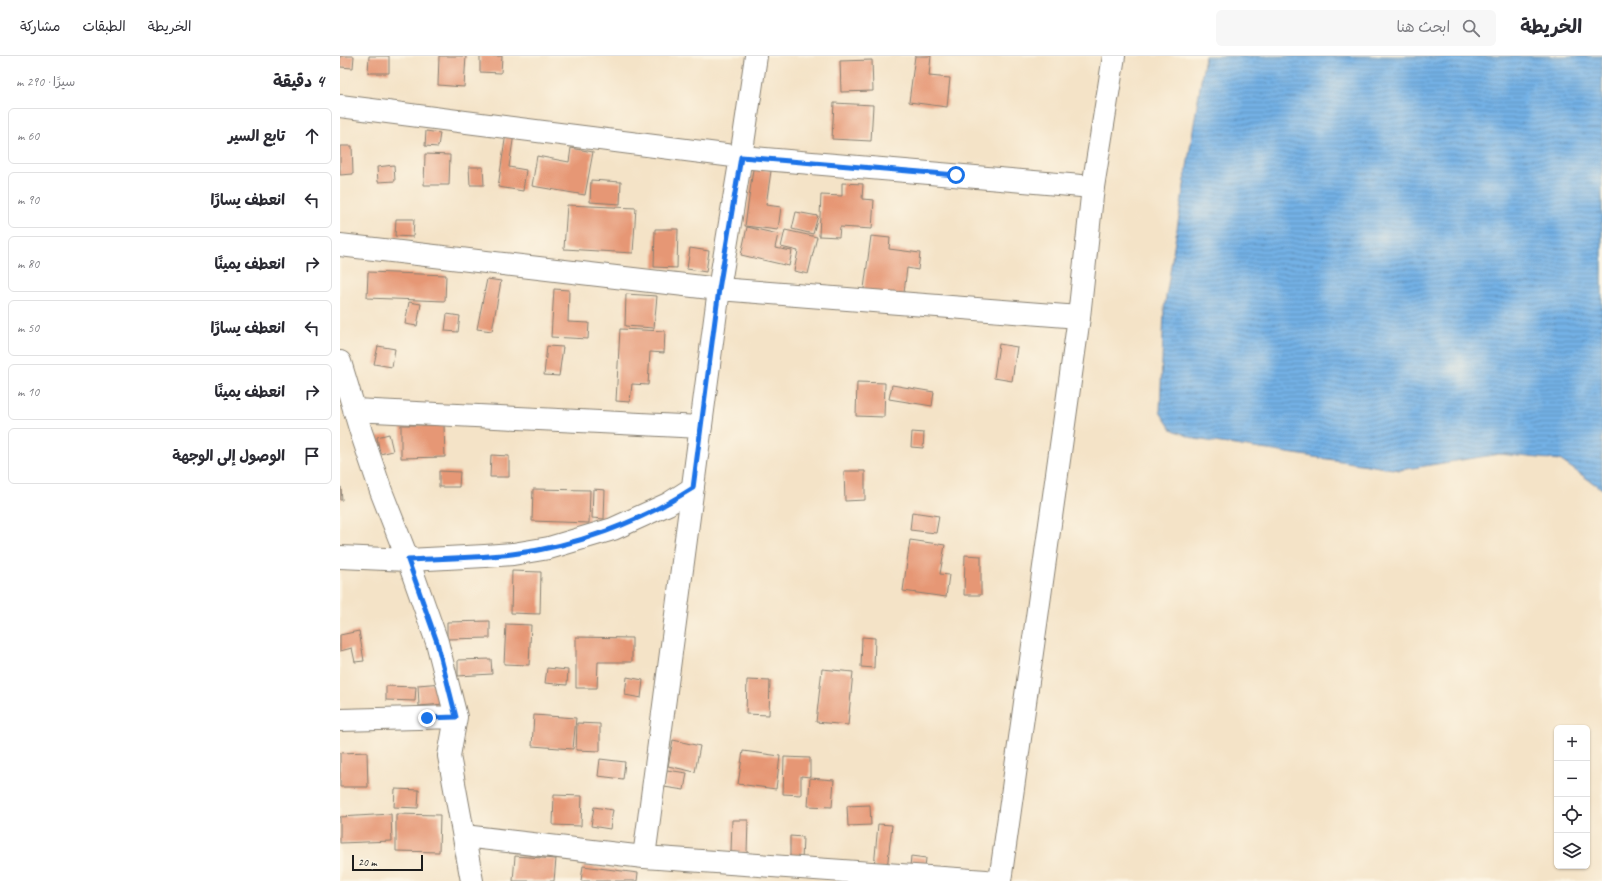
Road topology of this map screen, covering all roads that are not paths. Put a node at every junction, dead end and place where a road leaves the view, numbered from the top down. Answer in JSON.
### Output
{"nodes":[{"id":1,"x":756,"y":56,"type":"edge"},
{"id":2,"x":1114,"y":56,"type":"edge"},
{"id":3,"x":340,"y":106,"type":"edge"},
{"id":4,"x":741,"y":157,"type":"junction"},
{"id":5,"x":1093,"y":187,"type":"junction"},
{"id":6,"x":340,"y":245,"type":"edge"},
{"id":7,"x":719,"y":289,"type":"junction"},
{"id":8,"x":1079,"y":317,"type":"junction"},
{"id":9,"x":340,"y":362,"type":"edge"},
{"id":10,"x":354,"y":410,"type":"junction"},
{"id":11,"x":701,"y":427,"type":"junction"},
{"id":12,"x":693,"y":488,"type":"junction"},
{"id":13,"x":340,"y":557,"type":"edge"},
{"id":14,"x":408,"y":560,"type":"junction"},
{"id":15,"x":456,"y":717,"type":"junction"},
{"id":16,"x":340,"y":720,"type":"edge"},
{"id":17,"x":464,"y":836,"type":"junction"},
{"id":18,"x":644,"y":857,"type":"junction"},
{"id":19,"x":472,"y":881,"type":"edge"},
{"id":20,"x":986,"y":881,"type":"edge"},
{"id":21,"x":1000,"y":881,"type":"edge"}],
"edges":[{"from":1,"to":4,"type":"street"},
{"from":2,"to":5,"type":"street"},
{"from":3,"to":4,"type":"street"},
{"from":4,"to":5,"type":"street"},
{"from":4,"to":7,"type":"street"},
{"from":5,"to":8,"type":"street"},
{"from":6,"to":7,"type":"street"},
{"from":7,"to":8,"type":"street"},
{"from":7,"to":11,"type":"street"},
{"from":8,"to":21,"type":"street"},
{"from":9,"to":10,"type":"street"},
{"from":10,"to":11,"type":"street"},
{"from":10,"to":14,"type":"street"},
{"from":11,"to":12,"type":"street"},
{"from":12,"to":14,"type":"street"},
{"from":12,"to":18,"type":"street"},
{"from":13,"to":14,"type":"street"},
{"from":14,"to":15,"type":"street"},
{"from":15,"to":16,"type":"street"},
{"from":15,"to":17,"type":"street"},
{"from":17,"to":18,"type":"street"},
{"from":17,"to":19,"type":"street"},
{"from":18,"to":20,"type":"street"}]}
